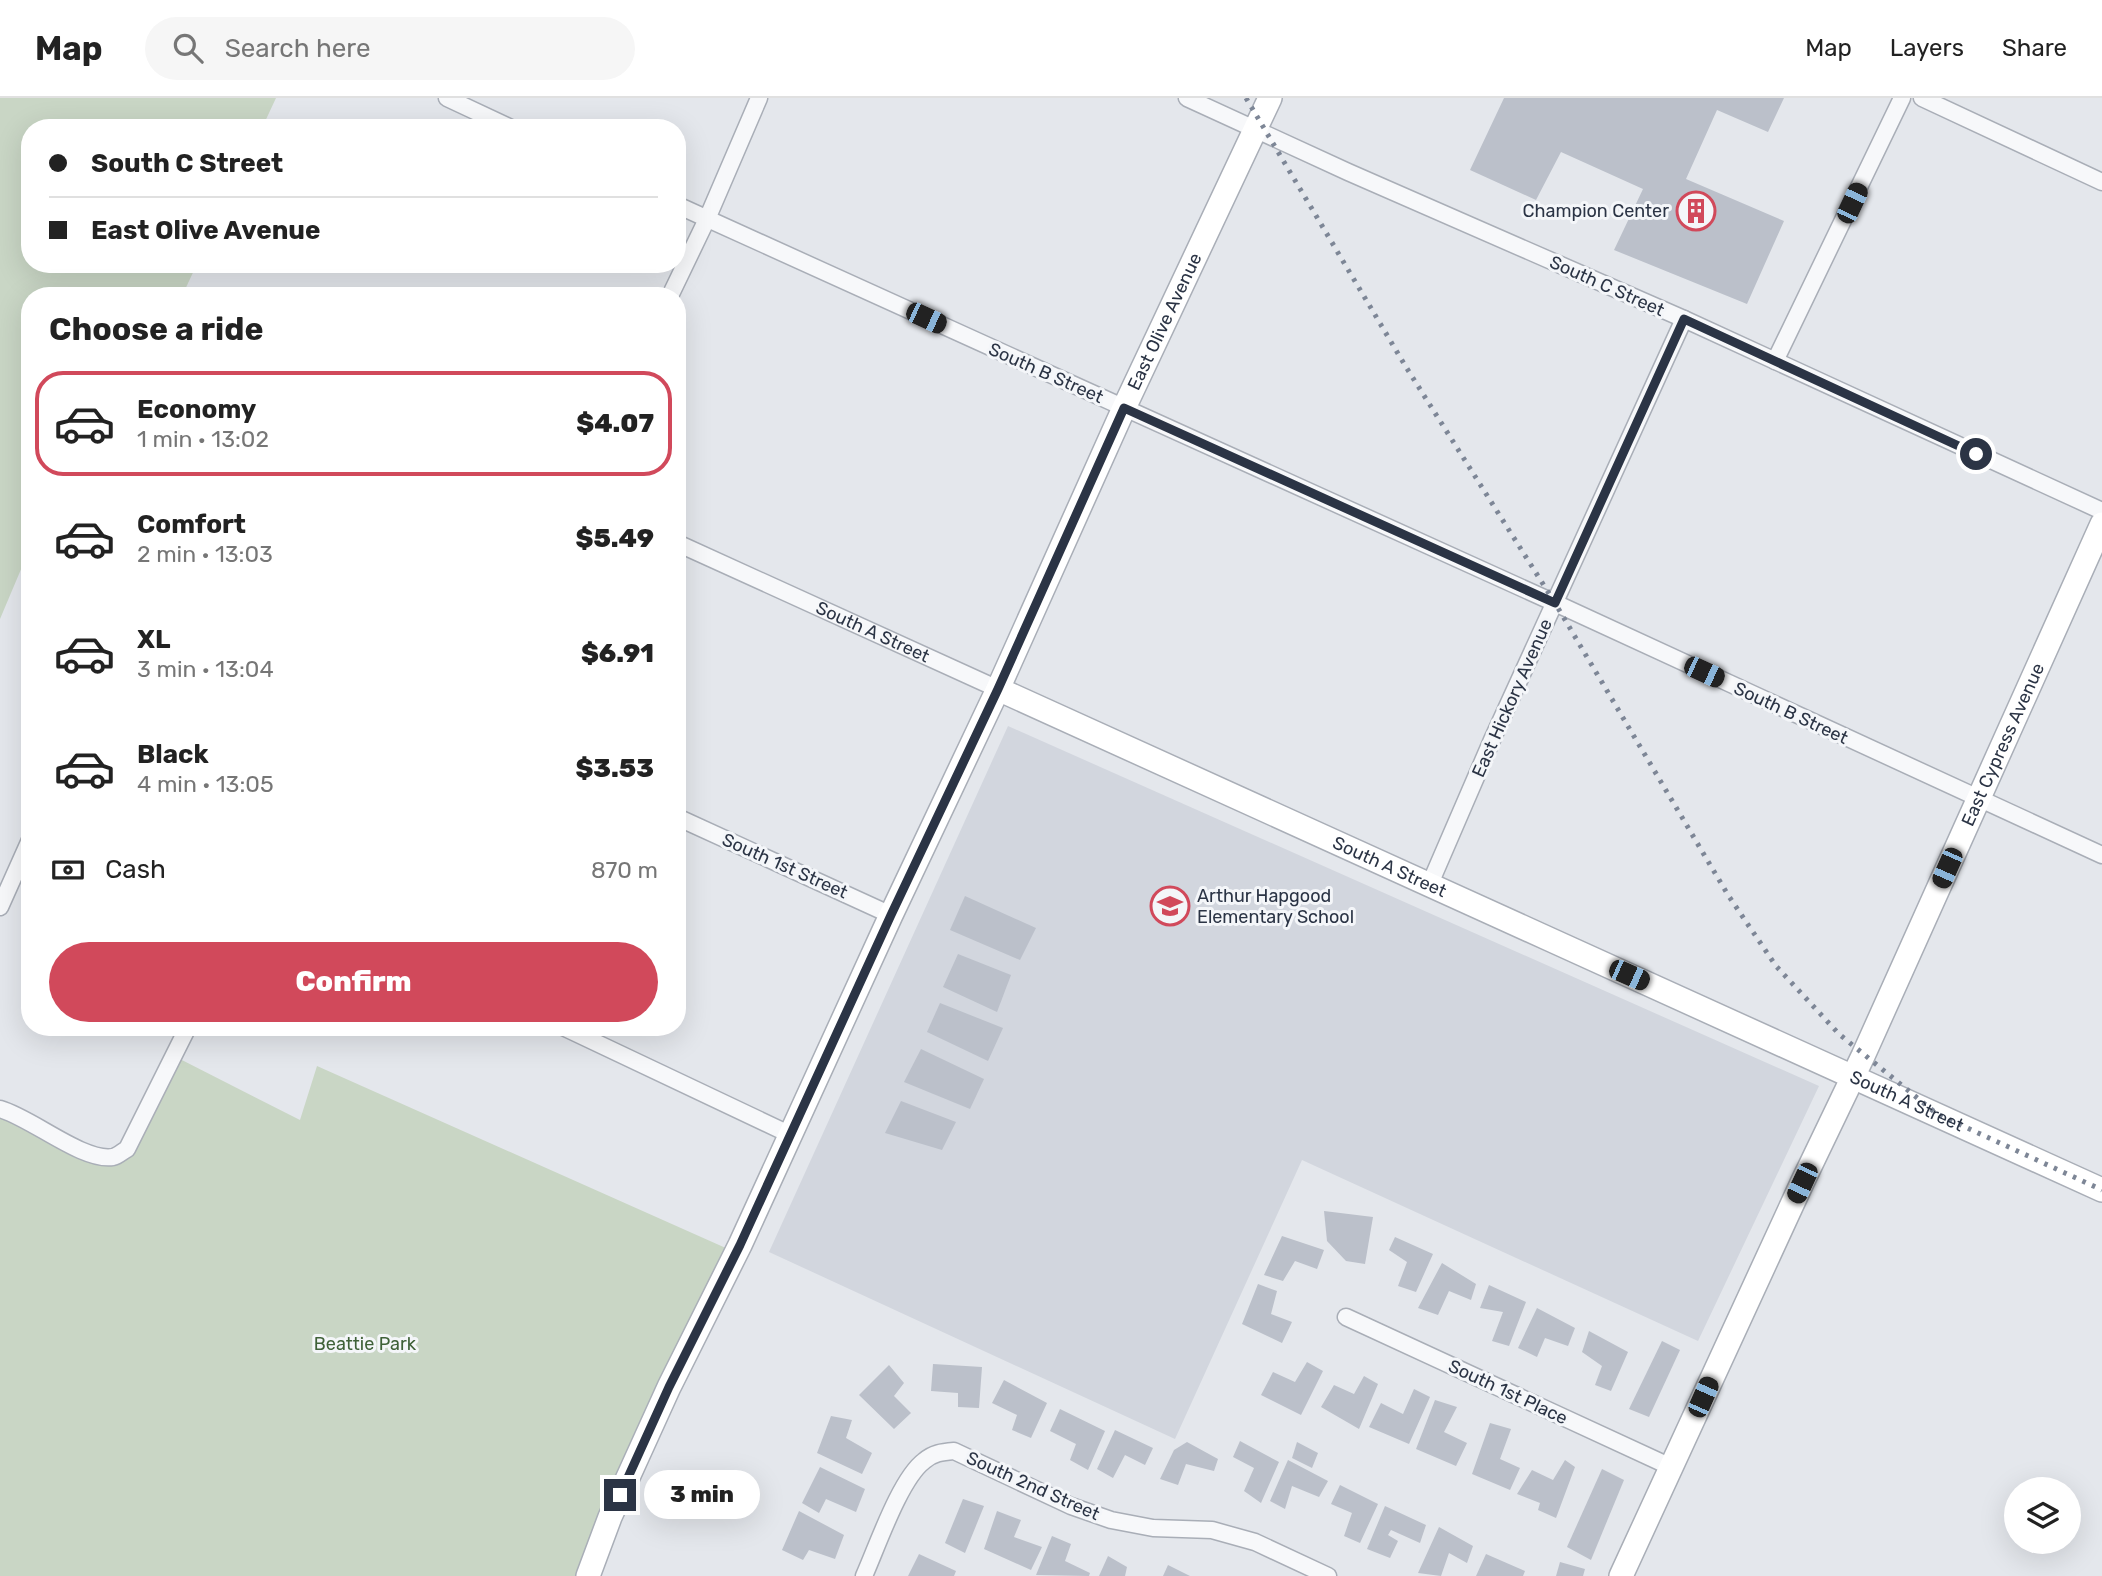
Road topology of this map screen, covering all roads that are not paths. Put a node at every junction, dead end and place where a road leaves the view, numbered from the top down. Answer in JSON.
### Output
{"nodes":[{"id":1,"x":447,"y":98,"type":"edge"},
{"id":2,"x":759,"y":98,"type":"edge"},
{"id":3,"x":1187,"y":98,"type":"edge"},
{"id":4,"x":1270,"y":98,"type":"edge"},
{"id":5,"x":1902,"y":98,"type":"edge"},
{"id":6,"x":1922,"y":98,"type":"edge"},
{"id":7,"x":492,"y":119,"type":"edge"},
{"id":8,"x":1255,"y":130,"type":"junction"},
{"id":9,"x":2102,"y":182,"type":"edge"},
{"id":10,"x":686,"y":209,"type":"edge"},
{"id":11,"x":707,"y":219,"type":"junction"},
{"id":12,"x":686,"y":263,"type":"edge"},
{"id":13,"x":1684,"y":319,"type":"junction"},
{"id":14,"x":1775,"y":361,"type":"junction"},
{"id":15,"x":1124,"y":408,"type":"junction"},
{"id":16,"x":2102,"y":512,"type":"edge"},
{"id":17,"x":2102,"y":524,"type":"edge"},
{"id":18,"x":686,"y":547,"type":"edge"},
{"id":19,"x":1555,"y":603,"type":"junction"},
{"id":20,"x":998,"y":689,"type":"junction"},
{"id":21,"x":1978,"y":799,"type":"junction"},
{"id":22,"x":686,"y":821,"type":"edge"},
{"id":23,"x":2102,"y":856,"type":"edge"},
{"id":24,"x":21,"y":860,"type":"edge"},
{"id":25,"x":1429,"y":886,"type":"junction"},
{"id":26,"x":0,"y":907,"type":"edge"},
{"id":27,"x":891,"y":915,"type":"junction"},
{"id":28,"x":184,"y":1036,"type":"edge"},
{"id":29,"x":582,"y":1036,"type":"edge"},
{"id":30,"x":1854,"y":1075,"type":"junction"},
{"id":31,"x":0,"y":1109,"type":"edge"},
{"id":32,"x":791,"y":1135,"type":"junction"},
{"id":33,"x":2102,"y":1189,"type":"edge"},
{"id":34,"x":1346,"y":1317,"type":"dead end"},
{"id":35,"x":1671,"y":1467,"type":"junction"},
{"id":36,"x":588,"y":1576,"type":"edge"},
{"id":37,"x":864,"y":1576,"type":"edge"},
{"id":38,"x":1328,"y":1576,"type":"edge"},
{"id":39,"x":1621,"y":1576,"type":"edge"}],
"edges":[{"from":1,"to":7,"type":"street"},
{"from":2,"to":11,"type":"street"},
{"from":3,"to":8,"type":"street","name":"South C Street"},
{"from":4,"to":8,"type":"street","name":"East Olive Avenue"},
{"from":5,"to":14,"type":"street"},
{"from":6,"to":9,"type":"street"},
{"from":8,"to":13,"type":"street","name":"South C Street"},
{"from":8,"to":15,"type":"street","name":"East Olive Avenue"},
{"from":10,"to":11,"type":"street","name":"South B Street"},
{"from":11,"to":12,"type":"street"},
{"from":11,"to":15,"type":"street","name":"South B Street"},
{"from":13,"to":14,"type":"street","name":"South C Street"},
{"from":13,"to":19,"type":"street","name":"East Hickory Avenue"},
{"from":14,"to":16,"type":"street","name":"South C Street"},
{"from":15,"to":19,"type":"street","name":"South B Street"},
{"from":15,"to":20,"type":"street","name":"East Olive Avenue"},
{"from":17,"to":21,"type":"street","name":"East Cypress Avenue"},
{"from":18,"to":20,"type":"street","name":"South A Street"},
{"from":19,"to":21,"type":"street","name":"South B Street"},
{"from":19,"to":25,"type":"street","name":"East Hickory Avenue"},
{"from":20,"to":25,"type":"street","name":"South A Street"},
{"from":20,"to":27,"type":"street","name":"East Olive Avenue"},
{"from":21,"to":23,"type":"street","name":"South B Street"},
{"from":21,"to":30,"type":"street","name":"East Cypress Avenue"},
{"from":22,"to":27,"type":"street","name":"South 1st Street"},
{"from":24,"to":26,"type":"street"},
{"from":25,"to":30,"type":"street","name":"South A Street"},
{"from":27,"to":32,"type":"street","name":"East Olive Avenue"},
{"from":28,"to":31,"type":"street"},
{"from":29,"to":32,"type":"street"},
{"from":30,"to":33,"type":"street","name":"South A Street"},
{"from":30,"to":35,"type":"street","name":"East Cypress Avenue"},
{"from":32,"to":36,"type":"street","name":"East Olive Avenue"},
{"from":34,"to":35,"type":"street","name":"South 1st Place"},
{"from":35,"to":39,"type":"street","name":"East Cypress Avenue"},
{"from":37,"to":38,"type":"street","name":"South 2nd Street"}]}
